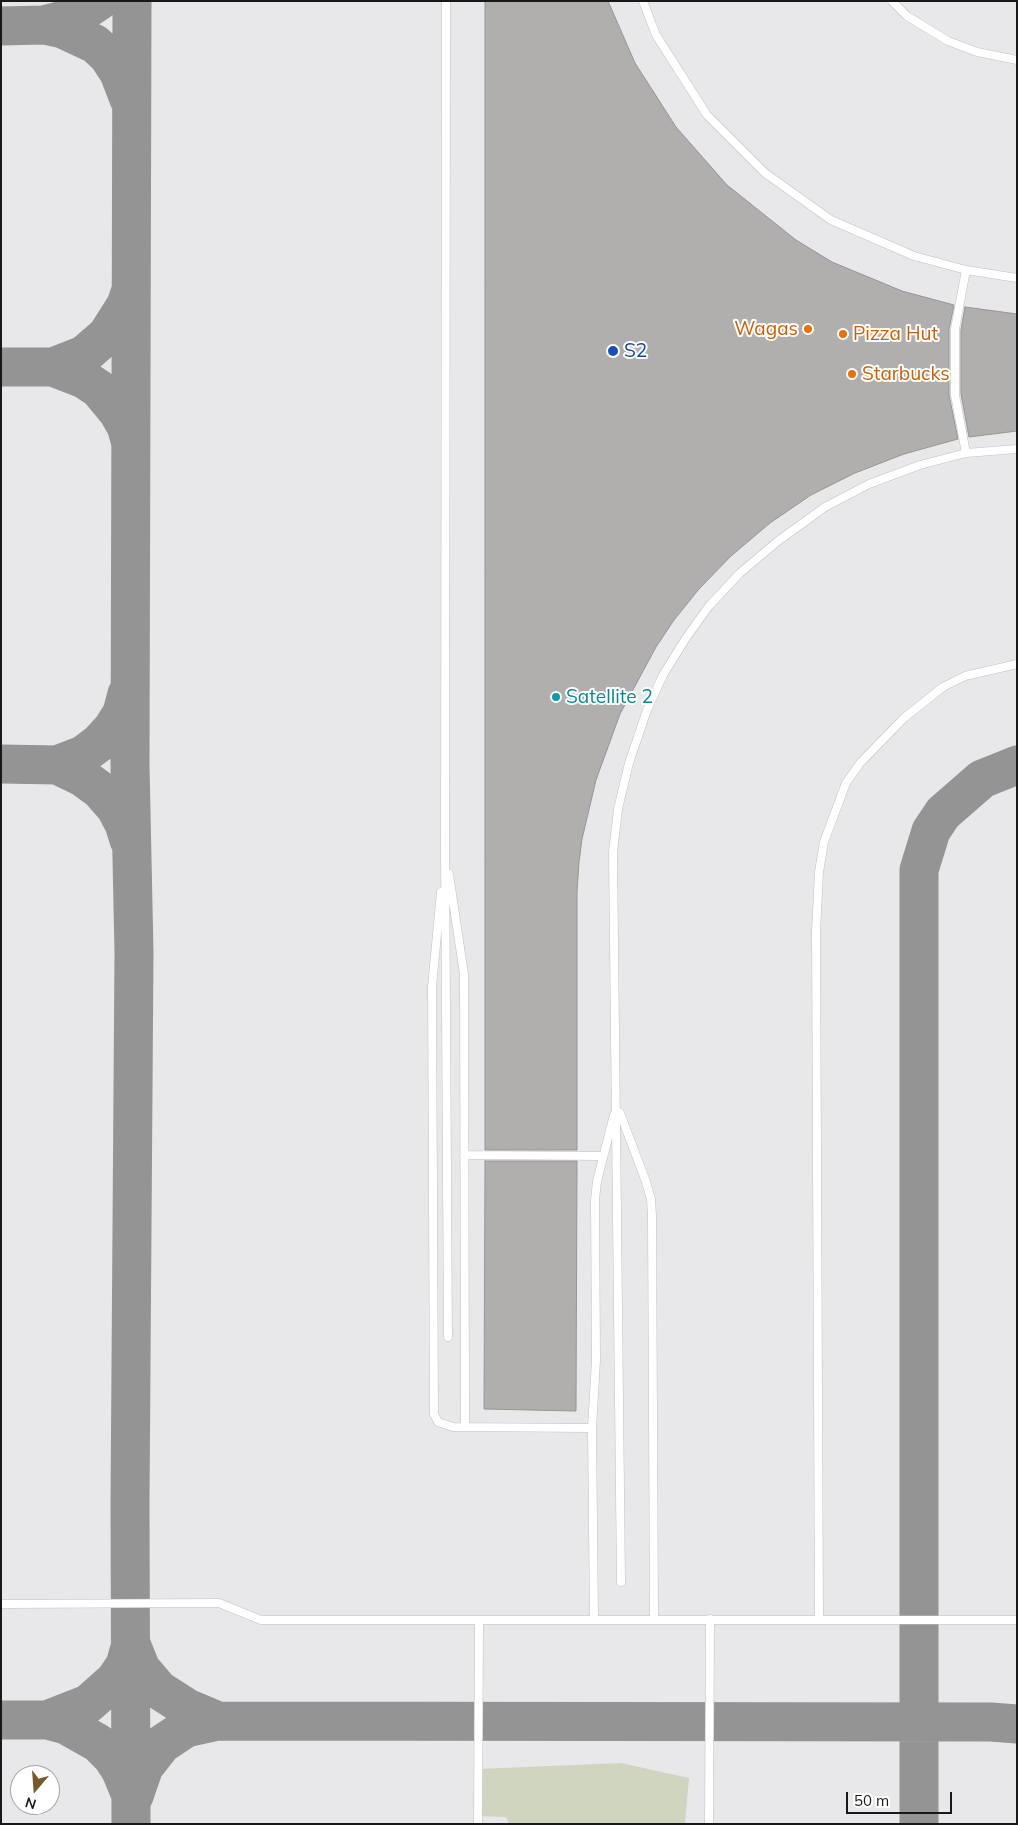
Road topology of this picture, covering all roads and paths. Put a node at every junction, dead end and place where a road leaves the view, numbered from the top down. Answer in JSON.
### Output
{"nodes":[{"id":1,"x":446,"y":1,"type":"edge"},
{"id":2,"x":643,"y":1,"type":"edge"},
{"id":3,"x":892,"y":1,"type":"edge"},
{"id":4,"x":1017,"y":60,"type":"edge"},
{"id":5,"x":966,"y":270,"type":"junction"},
{"id":6,"x":1017,"y":278,"type":"edge"},
{"id":7,"x":1017,"y":449,"type":"edge"},
{"id":8,"x":966,"y":453,"type":"junction"},
{"id":9,"x":1017,"y":664,"type":"edge"},
{"id":10,"x":445,"y":848,"type":"junction"},
{"id":11,"x":617,"y":1106,"type":"junction"},
{"id":12,"x":464,"y":1154,"type":"junction"},
{"id":13,"x":603,"y":1156,"type":"junction"},
{"id":14,"x":448,"y":1337,"type":"dead end"},
{"id":15,"x":465,"y":1427,"type":"junction"},
{"id":16,"x":592,"y":1428,"type":"junction"},
{"id":17,"x":621,"y":1582,"type":"dead end"},
{"id":18,"x":1,"y":1604,"type":"edge"},
{"id":19,"x":710,"y":1619,"type":"junction"},
{"id":20,"x":819,"y":1619,"type":"junction"},
{"id":21,"x":479,"y":1620,"type":"junction"},
{"id":22,"x":594,"y":1620,"type":"junction"},
{"id":23,"x":654,"y":1620,"type":"junction"},
{"id":24,"x":1017,"y":1620,"type":"edge"},
{"id":25,"x":478,"y":1824,"type":"edge"},
{"id":26,"x":709,"y":1824,"type":"edge"}],
"edges":[{"from":1,"to":10,"type":"lane"},
{"from":2,"to":5,"type":"lane"},
{"from":3,"to":4,"type":"lane"},
{"from":5,"to":6,"type":"lane"},
{"from":5,"to":8,"type":"lane"},
{"from":7,"to":8,"type":"lane"},
{"from":8,"to":11,"type":"lane"},
{"from":9,"to":20,"type":"lane"},
{"from":10,"to":12,"type":"lane"},
{"from":10,"to":14,"type":"lane"},
{"from":10,"to":15,"type":"lane"},
{"from":11,"to":13,"type":"lane"},
{"from":11,"to":17,"type":"lane"},
{"from":11,"to":23,"type":"lane"},
{"from":12,"to":13,"type":"lane"},
{"from":12,"to":15,"type":"lane"},
{"from":13,"to":16,"type":"lane"},
{"from":15,"to":16,"type":"lane"},
{"from":16,"to":22,"type":"lane"},
{"from":18,"to":21,"type":"lane"},
{"from":19,"to":20,"type":"lane"},
{"from":19,"to":23,"type":"lane"},
{"from":19,"to":26,"type":"lane"},
{"from":20,"to":24,"type":"lane"},
{"from":21,"to":22,"type":"lane"},
{"from":21,"to":25,"type":"lane"},
{"from":22,"to":23,"type":"lane"}]}
